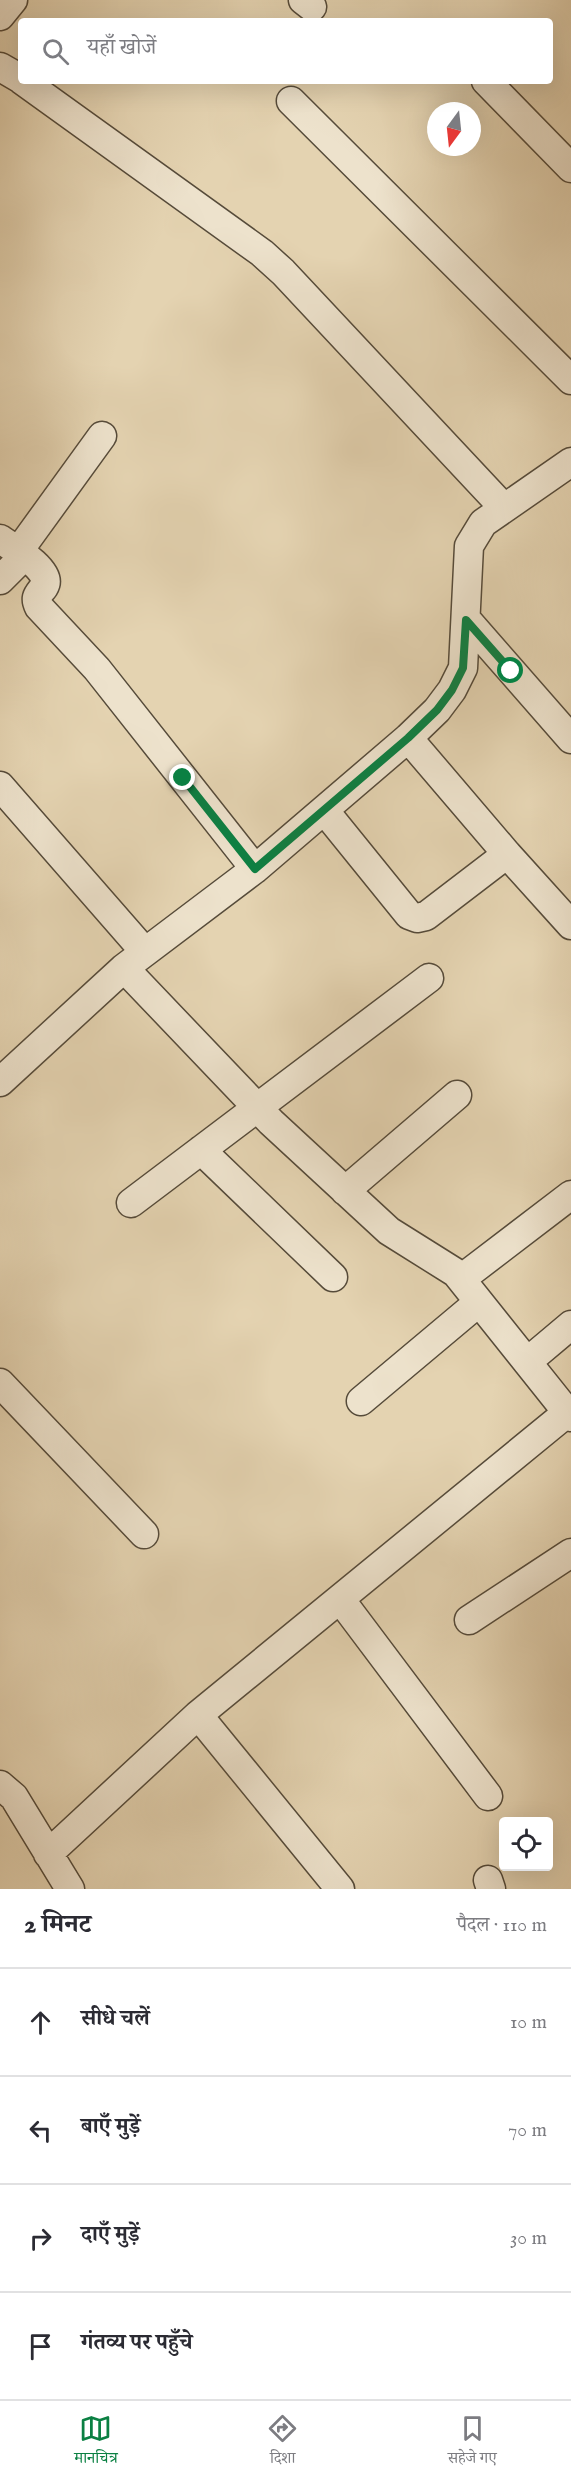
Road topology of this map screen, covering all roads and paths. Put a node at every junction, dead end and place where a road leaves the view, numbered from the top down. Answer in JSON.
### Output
{"nodes":[{"id":1,"x":13,"y":0,"type":"edge"},
{"id":2,"x":0,"y":16,"type":"edge"},
{"id":3,"x":0,"y":67,"type":"edge"},
{"id":4,"x":18,"y":78,"type":"edge"},
{"id":5,"x":28,"y":84,"type":"edge"},
{"id":6,"x":489,"y":84,"type":"edge"},
{"id":7,"x":291,"y":101,"type":"dead end"},
{"id":8,"x":571,"y":168,"type":"edge"},
{"id":9,"x":571,"y":381,"type":"edge"},
{"id":10,"x":102,"y":436,"type":"dead end"},
{"id":11,"x":571,"y":462,"type":"edge"},
{"id":12,"x":504,"y":508,"type":"junction"},
{"id":13,"x":14,"y":549,"type":"edge"},
{"id":14,"x":0,"y":580,"type":"edge"},
{"id":15,"x":466,"y":620,"type":"junction"},
{"id":16,"x":408,"y":738,"type":"junction"},
{"id":17,"x":571,"y":739,"type":"edge"},
{"id":18,"x":0,"y":786,"type":"edge"},
{"id":19,"x":324,"y":810,"type":"junction"},
{"id":20,"x":507,"y":854,"type":"junction"},
{"id":21,"x":255,"y":869,"type":"junction"},
{"id":22,"x":571,"y":925,"type":"edge"},
{"id":23,"x":135,"y":960,"type":"junction"},
{"id":24,"x":429,"y":978,"type":"dead end"},
{"id":25,"x":0,"y":1082,"type":"edge"},
{"id":26,"x":457,"y":1095,"type":"dead end"},
{"id":27,"x":257,"y":1108,"type":"junction"},
{"id":28,"x":201,"y":1150,"type":"junction"},
{"id":29,"x":345,"y":1191,"type":"junction"},
{"id":30,"x":571,"y":1195,"type":"edge"},
{"id":31,"x":131,"y":1203,"type":"dead end"},
{"id":32,"x":333,"y":1277,"type":"dead end"},
{"id":33,"x":461,"y":1279,"type":"junction"},
{"id":34,"x":479,"y":1302,"type":"junction"},
{"id":35,"x":571,"y":1325,"type":"edge"},
{"id":36,"x":527,"y":1362,"type":"junction"},
{"id":37,"x":0,"y":1383,"type":"edge"},
{"id":38,"x":361,"y":1401,"type":"dead end"},
{"id":39,"x":569,"y":1415,"type":"edge"},
{"id":40,"x":144,"y":1534,"type":"dead end"},
{"id":41,"x":571,"y":1553,"type":"edge"},
{"id":42,"x":340,"y":1599,"type":"junction"},
{"id":43,"x":469,"y":1620,"type":"dead end"},
{"id":44,"x":198,"y":1715,"type":"junction"},
{"id":45,"x":0,"y":1785,"type":"edge"},
{"id":46,"x":489,"y":1796,"type":"dead end"},
{"id":47,"x":48,"y":1854,"type":"junction"},
{"id":48,"x":70,"y":1889,"type":"edge"},
{"id":49,"x":340,"y":1889,"type":"edge"}],
"edges":[{"from":1,"to":2,"type":"street"},
{"from":3,"to":4,"type":"street"},
{"from":5,"to":12,"type":"street"},
{"from":6,"to":8,"type":"street"},
{"from":7,"to":9,"type":"street"},
{"from":10,"to":13,"type":"street"},
{"from":11,"to":12,"type":"street"},
{"from":12,"to":15,"type":"street"},
{"from":13,"to":14,"type":"street"},
{"from":13,"to":21,"type":"street"},
{"from":15,"to":16,"type":"street"},
{"from":15,"to":17,"type":"street"},
{"from":16,"to":19,"type":"street"},
{"from":16,"to":20,"type":"street"},
{"from":18,"to":23,"type":"street"},
{"from":19,"to":20,"type":"street"},
{"from":19,"to":21,"type":"street"},
{"from":20,"to":22,"type":"street"},
{"from":21,"to":23,"type":"street"},
{"from":23,"to":25,"type":"street"},
{"from":23,"to":27,"type":"street"},
{"from":24,"to":27,"type":"street"},
{"from":26,"to":29,"type":"street"},
{"from":27,"to":28,"type":"street"},
{"from":27,"to":29,"type":"street"},
{"from":28,"to":31,"type":"street"},
{"from":28,"to":32,"type":"street"},
{"from":29,"to":33,"type":"street"},
{"from":30,"to":33,"type":"street"},
{"from":33,"to":34,"type":"street"},
{"from":34,"to":36,"type":"street"},
{"from":34,"to":38,"type":"street"},
{"from":35,"to":36,"type":"street"},
{"from":36,"to":39,"type":"street"},
{"from":37,"to":40,"type":"street"},
{"from":39,"to":42,"type":"street"},
{"from":41,"to":43,"type":"street"},
{"from":42,"to":44,"type":"street"},
{"from":42,"to":46,"type":"street"},
{"from":44,"to":47,"type":"street"},
{"from":44,"to":49,"type":"street"},
{"from":45,"to":47,"type":"street"},
{"from":47,"to":48,"type":"street"}]}
